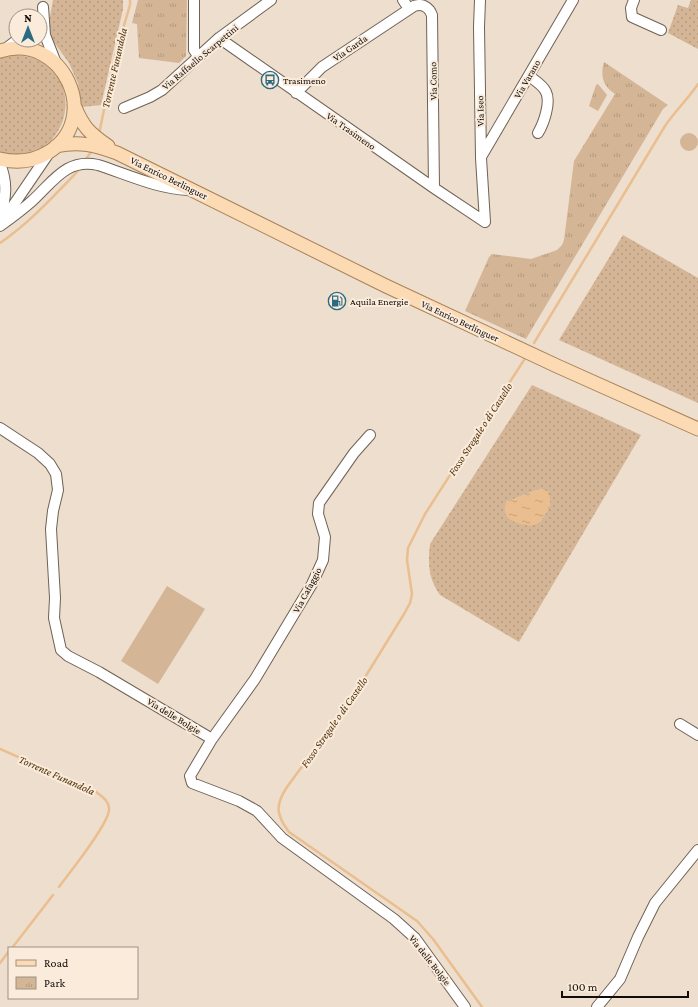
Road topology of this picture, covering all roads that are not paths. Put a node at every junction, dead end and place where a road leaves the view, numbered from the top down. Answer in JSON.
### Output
{"nodes":[{"id":1,"x":194,"y":0,"type":"edge"},
{"id":2,"x":272,"y":0,"type":"edge"},
{"id":3,"x":403,"y":0,"type":"edge"},
{"id":4,"x":480,"y":0,"type":"edge"},
{"id":5,"x":572,"y":0,"type":"edge"},
{"id":6,"x":634,"y":0,"type":"edge"},
{"id":7,"x":409,"y":9,"type":"junction"},
{"id":8,"x":661,"y":30,"type":"dead end"},
{"id":9,"x":219,"y":38,"type":"junction"},
{"id":10,"x":48,"y":43,"type":"edge"},
{"id":11,"x":2,"y":50,"type":"edge"},
{"id":12,"x":198,"y":56,"type":"junction"},
{"id":13,"x":56,"y":64,"type":"junction"},
{"id":14,"x":529,"y":76,"type":"junction"},
{"id":15,"x":296,"y":93,"type":"junction"},
{"id":16,"x":74,"y":105,"type":"junction"},
{"id":17,"x":124,"y":108,"type":"dead end"},
{"id":18,"x":538,"y":133,"type":"dead end"},
{"id":19,"x":54,"y":148,"type":"junction"},
{"id":20,"x":117,"y":153,"type":"junction"},
{"id":21,"x":481,"y":158,"type":"junction"},
{"id":22,"x":0,"y":159,"type":"edge"},
{"id":23,"x":0,"y":164,"type":"edge"},
{"id":24,"x":434,"y":188,"type":"junction"},
{"id":25,"x":192,"y":190,"type":"junction"},
{"id":26,"x":2,"y":200,"type":"edge"},
{"id":27,"x":0,"y":217,"type":"edge"},
{"id":28,"x":485,"y":222,"type":"joint"},
{"id":29,"x":0,"y":225,"type":"edge"},
{"id":30,"x":0,"y":428,"type":"edge"},
{"id":31,"x":698,"y":429,"type":"edge"},
{"id":32,"x":370,"y":435,"type":"dead end"},
{"id":33,"x":680,"y":724,"type":"dead end"},
{"id":34,"x":698,"y":735,"type":"edge"},
{"id":35,"x":212,"y":739,"type":"junction"},
{"id":36,"x":698,"y":850,"type":"edge"},
{"id":37,"x":465,"y":1007,"type":"edge"},
{"id":38,"x":597,"y":1007,"type":"edge"}],
"edges":[{"from":1,"to":12,"type":"street"},
{"from":2,"to":9,"type":"street","name":"Via Raffaello Scarpettini"},
{"from":3,"to":7,"type":"street"},
{"from":4,"to":21,"type":"street","name":"Via Iseo"},
{"from":5,"to":14,"type":"street","name":"Via Varano"},
{"from":6,"to":8,"type":"street"},
{"from":7,"to":15,"type":"street","name":"Via Garda"},
{"from":7,"to":24,"type":"street","name":"Via Como"},
{"from":9,"to":12,"type":"street","name":"Via Raffaello Scarpettini"},
{"from":9,"to":15,"type":"street","name":"Via Trasimeno"},
{"from":10,"to":13,"type":"street"},
{"from":11,"to":13,"type":"main road","name":"Via Enrico Berlinguer"},
{"from":12,"to":17,"type":"street","name":"Via Raffaello Scarpettini"},
{"from":13,"to":16,"type":"main road","name":"Via Enrico Berlinguer"},
{"from":14,"to":18,"type":"street"},
{"from":14,"to":21,"type":"street","name":"Via Varano"},
{"from":15,"to":24,"type":"street","name":"Via Trasimeno"},
{"from":16,"to":19,"type":"main road","name":"Via Enrico Berlinguer"},
{"from":16,"to":20,"type":"main road","name":"Via Enrico Berlinguer"},
{"from":19,"to":20,"type":"main road","name":"Via Enrico Berlinguer"},
{"from":19,"to":22,"type":"main road","name":"Via Enrico Berlinguer"},
{"from":19,"to":29,"type":"street"},
{"from":20,"to":25,"type":"main road","name":"Via Enrico Berlinguer"},
{"from":21,"to":28,"type":"street","name":"Via Iseo"},
{"from":23,"to":26,"type":"street"},
{"from":24,"to":28,"type":"street","name":"Via Trasimeno"},
{"from":25,"to":29,"type":"street"},
{"from":25,"to":31,"type":"main road","name":"Via Enrico Berlinguer"},
{"from":26,"to":27,"type":"street"},
{"from":30,"to":35,"type":"street","name":"Via delle Bolgie"},
{"from":32,"to":35,"type":"street","name":"Via Cafaggio"},
{"from":33,"to":34,"type":"street"},
{"from":35,"to":37,"type":"street","name":"Via delle Bolgie"},
{"from":36,"to":38,"type":"street"}]}
